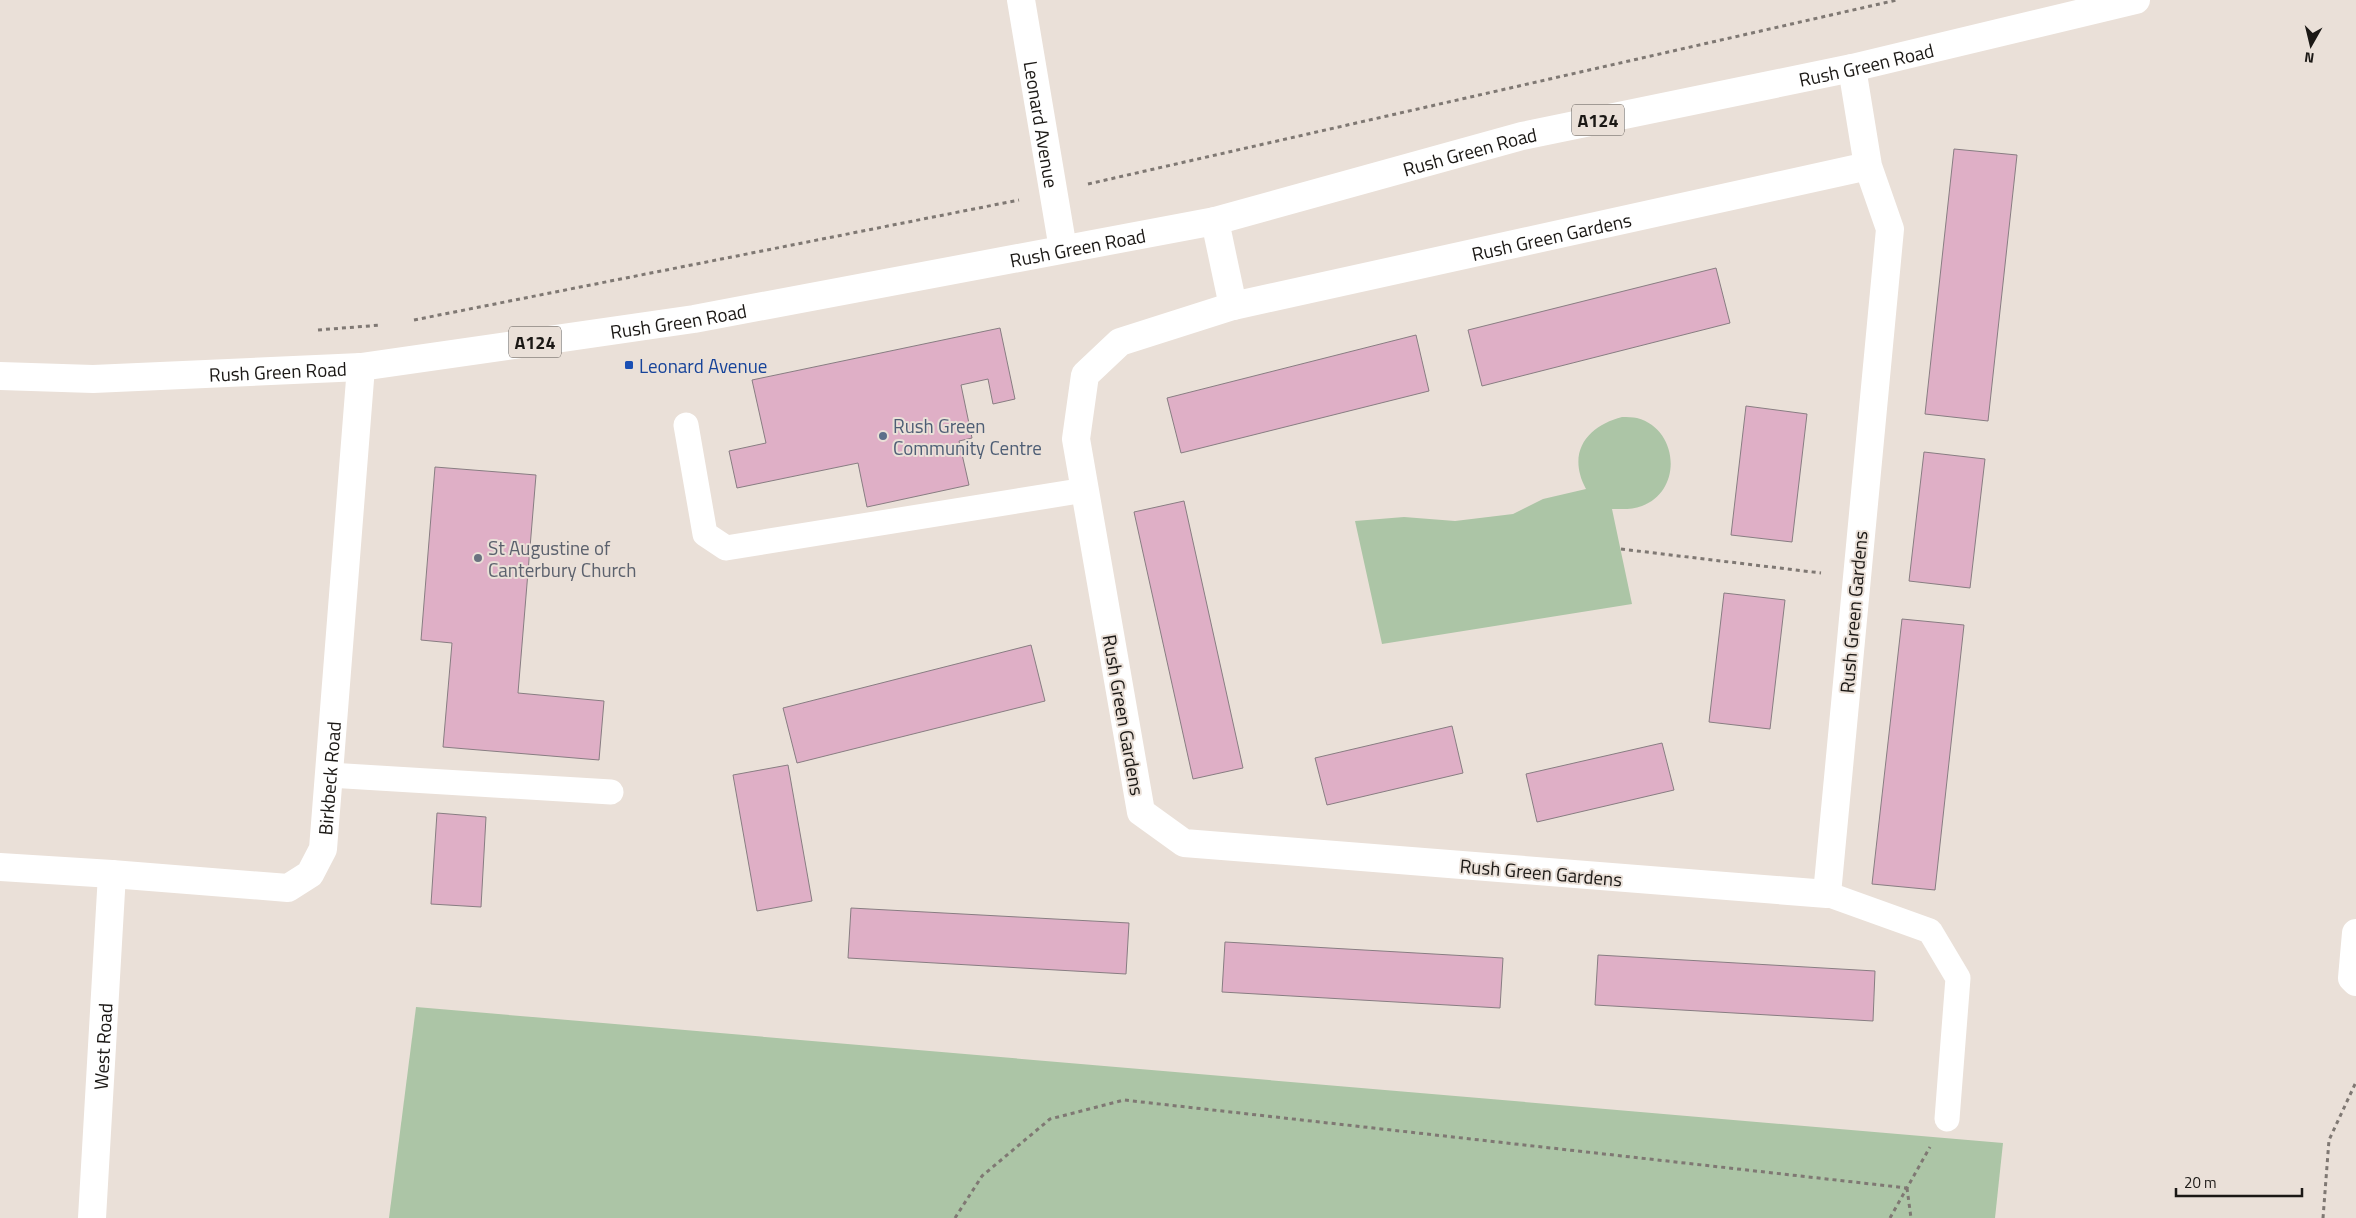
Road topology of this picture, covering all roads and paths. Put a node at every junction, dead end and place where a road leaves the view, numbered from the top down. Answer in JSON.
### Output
{"nodes":[{"id":1,"x":1021,"y":0,"type":"edge"},
{"id":2,"x":1897,"y":0,"type":"edge"},
{"id":3,"x":2136,"y":0,"type":"edge"},
{"id":4,"x":1852,"y":68,"type":"junction"},
{"id":5,"x":1868,"y":166,"type":"junction"},
{"id":6,"x":1054,"y":192,"type":"junction"},
{"id":7,"x":1215,"y":221,"type":"junction"},
{"id":8,"x":1063,"y":249,"type":"junction"},
{"id":9,"x":1233,"y":306,"type":"junction"},
{"id":10,"x":404,"y":322,"type":"dead end"},
{"id":11,"x":385,"y":324,"type":"dead end"},
{"id":12,"x":317,"y":330,"type":"dead end"},
{"id":13,"x":361,"y":367,"type":"junction"},
{"id":14,"x":0,"y":376,"type":"edge"},
{"id":15,"x":686,"y":425,"type":"dead end"},
{"id":16,"x":1085,"y":490,"type":"junction"},
{"id":17,"x":1621,"y":549,"type":"dead end"},
{"id":18,"x":1857,"y":577,"type":"junction"},
{"id":19,"x":329,"y":775,"type":"junction"},
{"id":20,"x":611,"y":792,"type":"dead end"},
{"id":21,"x":0,"y":867,"type":"edge"},
{"id":22,"x":112,"y":874,"type":"junction"},
{"id":23,"x":1827,"y":894,"type":"junction"},
{"id":24,"x":2356,"y":933,"type":"edge"},
{"id":25,"x":2356,"y":982,"type":"edge"},
{"id":26,"x":2356,"y":1082,"type":"edge"},
{"id":27,"x":1946,"y":1119,"type":"joint"},
{"id":28,"x":1907,"y":1188,"type":"junction"},
{"id":29,"x":92,"y":1218,"type":"edge"},
{"id":30,"x":955,"y":1218,"type":"edge"},
{"id":31,"x":1890,"y":1218,"type":"edge"},
{"id":32,"x":1911,"y":1218,"type":"edge"},
{"id":33,"x":2323,"y":1218,"type":"edge"}],
"edges":[{"from":1,"to":6,"type":"street","name":"Leonard Avenue"},
{"from":2,"to":6,"type":"path"},
{"from":3,"to":4,"type":"street","name":"Rush Green Road","number":"A124"},
{"from":4,"to":5,"type":"street","name":"Rush Green Gardens"},
{"from":4,"to":7,"type":"street","name":"Rush Green Road","number":"A124"},
{"from":5,"to":9,"type":"street","name":"Rush Green Gardens"},
{"from":5,"to":18,"type":"street","name":"Rush Green Gardens"},
{"from":6,"to":8,"type":"street","name":"Leonard Avenue"},
{"from":6,"to":10,"type":"path"},
{"from":7,"to":8,"type":"street","name":"Rush Green Road","number":"A124"},
{"from":7,"to":9,"type":"street"},
{"from":8,"to":13,"type":"street","name":"Rush Green Road","number":"A124"},
{"from":9,"to":16,"type":"street","name":"Rush Green Gardens"},
{"from":11,"to":12,"type":"path"},
{"from":13,"to":14,"type":"street","name":"Rush Green Road","number":"A124"},
{"from":13,"to":19,"type":"street","name":"Birkbeck Road"},
{"from":15,"to":16,"type":"lane"},
{"from":16,"to":23,"type":"street","name":"Rush Green Gardens"},
{"from":17,"to":18,"type":"path"},
{"from":18,"to":23,"type":"street","name":"Rush Green Gardens"},
{"from":19,"to":20,"type":"lane"},
{"from":19,"to":22,"type":"street","name":"Birkbeck Road"},
{"from":21,"to":22,"type":"street","name":"Birkbeck Road"},
{"from":22,"to":29,"type":"street","name":"West Road"},
{"from":23,"to":27,"type":"lane"},
{"from":24,"to":25,"type":"street"},
{"from":26,"to":33,"type":"path"},
{"from":27,"to":28,"type":"path"},
{"from":28,"to":30,"type":"path"},
{"from":28,"to":31,"type":"path"},
{"from":28,"to":32,"type":"path"}]}
